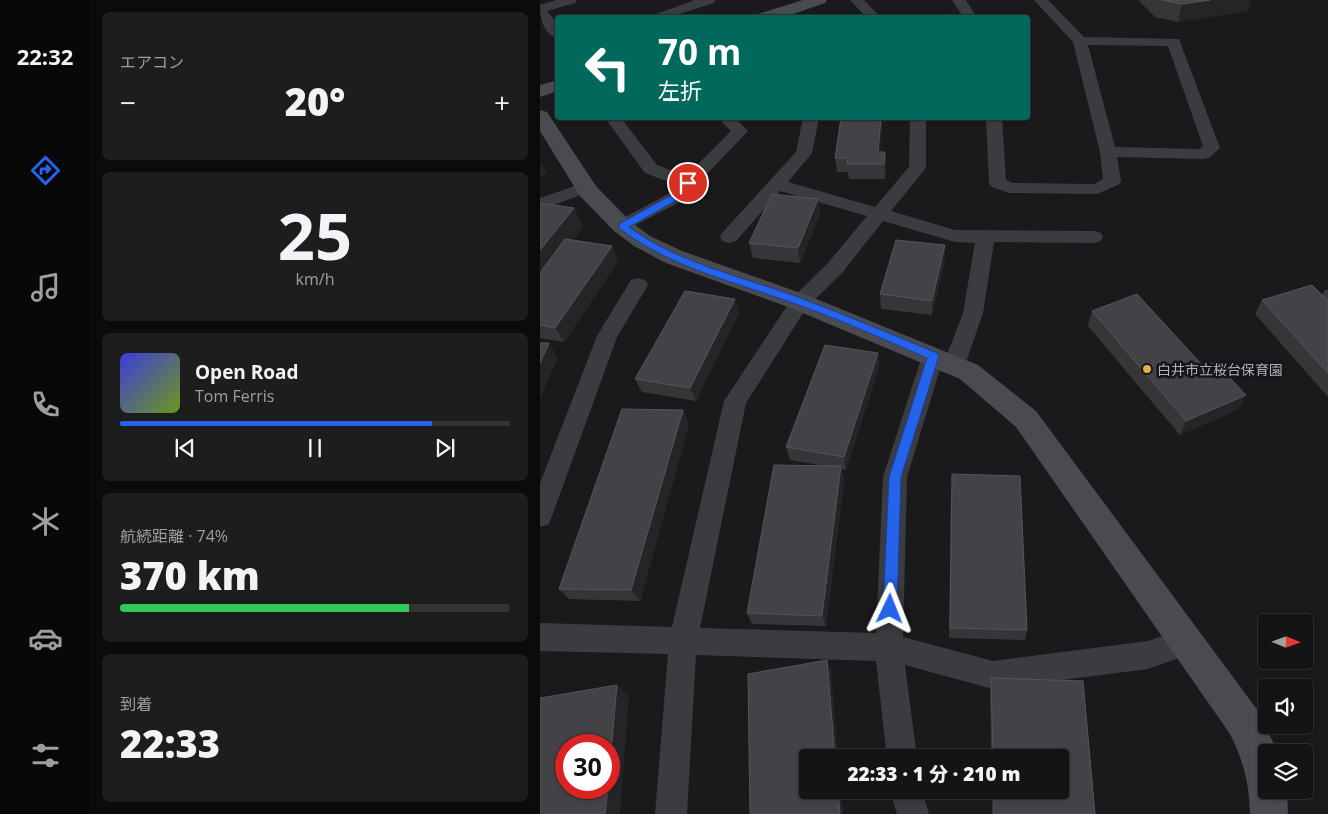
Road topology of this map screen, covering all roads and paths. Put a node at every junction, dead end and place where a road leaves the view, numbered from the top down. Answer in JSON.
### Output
{"nodes":[{"id":1,"x":570,"y":0,"type":"edge"},
{"id":2,"x":709,"y":0,"type":"edge"},
{"id":3,"x":819,"y":0,"type":"edge"},
{"id":4,"x":857,"y":0,"type":"edge"},
{"id":5,"x":959,"y":0,"type":"edge"},
{"id":6,"x":1041,"y":0,"type":"edge"},
{"id":7,"x":540,"y":10,"type":"edge"},
{"id":8,"x":661,"y":15,"type":"edge"},
{"id":9,"x":773,"y":15,"type":"edge"},
{"id":10,"x":872,"y":15,"type":"edge"},
{"id":11,"x":969,"y":15,"type":"edge"},
{"id":12,"x":555,"y":30,"type":"edge"},
{"id":13,"x":1080,"y":41,"type":"junction"},
{"id":14,"x":555,"y":86,"type":"edge"},
{"id":15,"x":540,"y":91,"type":"edge"},
{"id":16,"x":540,"y":116,"type":"edge"},
{"id":17,"x":614,"y":120,"type":"edge"},
{"id":18,"x":728,"y":120,"type":"edge"},
{"id":19,"x":811,"y":120,"type":"edge"},
{"id":20,"x":918,"y":120,"type":"edge"},
{"id":21,"x":994,"y":120,"type":"edge"},
{"id":22,"x":1108,"y":152,"type":"junction"},
{"id":23,"x":688,"y":183,"type":"junction"},
{"id":24,"x":777,"y":184,"type":"junction"},
{"id":25,"x":586,"y":188,"type":"junction"},
{"id":26,"x":540,"y":204,"type":"edge"},
{"id":27,"x":879,"y":214,"type":"junction"},
{"id":28,"x":622,"y":226,"type":"junction"},
{"id":29,"x":1094,"y":237,"type":"dead end"},
{"id":30,"x":728,"y":238,"type":"dead end"},
{"id":31,"x":985,"y":238,"type":"junction"},
{"id":32,"x":638,"y":285,"type":"dead end"},
{"id":33,"x":1328,"y":294,"type":"edge"},
{"id":34,"x":1328,"y":299,"type":"edge"},
{"id":35,"x":800,"y":302,"type":"junction"},
{"id":36,"x":944,"y":360,"type":"junction"},
{"id":37,"x":540,"y":516,"type":"edge"},
{"id":38,"x":540,"y":637,"type":"edge"},
{"id":39,"x":684,"y":642,"type":"junction"},
{"id":40,"x":1186,"y":642,"type":"junction"},
{"id":41,"x":889,"y":647,"type":"junction"},
{"id":42,"x":901,"y":749,"type":"edge"},
{"id":43,"x":1258,"y":751,"type":"edge"},
{"id":44,"x":909,"y":799,"type":"edge"},
{"id":45,"x":1268,"y":799,"type":"edge"},
{"id":46,"x":671,"y":814,"type":"edge"},
{"id":47,"x":913,"y":814,"type":"edge"},
{"id":48,"x":1269,"y":814,"type":"edge"}],
"edges":[{"from":1,"to":7,"type":"street"},
{"from":2,"to":8,"type":"street"},
{"from":3,"to":9,"type":"street"},
{"from":4,"to":10,"type":"street"},
{"from":5,"to":11,"type":"street"},
{"from":6,"to":13,"type":"street"},
{"from":7,"to":12,"type":"street"},
{"from":13,"to":22,"type":"street"},
{"from":13,"to":22,"type":"street"},
{"from":14,"to":15,"type":"street"},
{"from":16,"to":25,"type":"street"},
{"from":17,"to":23,"type":"street"},
{"from":18,"to":23,"type":"street"},
{"from":19,"to":24,"type":"street"},
{"from":20,"to":27,"type":"street"},
{"from":21,"to":22,"type":"street"},
{"from":23,"to":28,"type":"street"},
{"from":24,"to":27,"type":"street"},
{"from":24,"to":30,"type":"street"},
{"from":25,"to":26,"type":"street"},
{"from":25,"to":28,"type":"street"},
{"from":27,"to":31,"type":"street"},
{"from":27,"to":35,"type":"street"},
{"from":28,"to":35,"type":"street"},
{"from":29,"to":31,"type":"street"},
{"from":31,"to":36,"type":"street"},
{"from":32,"to":37,"type":"street"},
{"from":33,"to":34,"type":"lane"},
{"from":35,"to":36,"type":"street"},
{"from":35,"to":39,"type":"street"},
{"from":36,"to":40,"type":"street"},
{"from":36,"to":41,"type":"street"},
{"from":38,"to":39,"type":"street"},
{"from":39,"to":41,"type":"street"},
{"from":39,"to":46,"type":"street"},
{"from":40,"to":41,"type":"street"},
{"from":40,"to":43,"type":"street"},
{"from":41,"to":42,"type":"street"},
{"from":44,"to":47,"type":"street"},
{"from":45,"to":48,"type":"street"}]}
